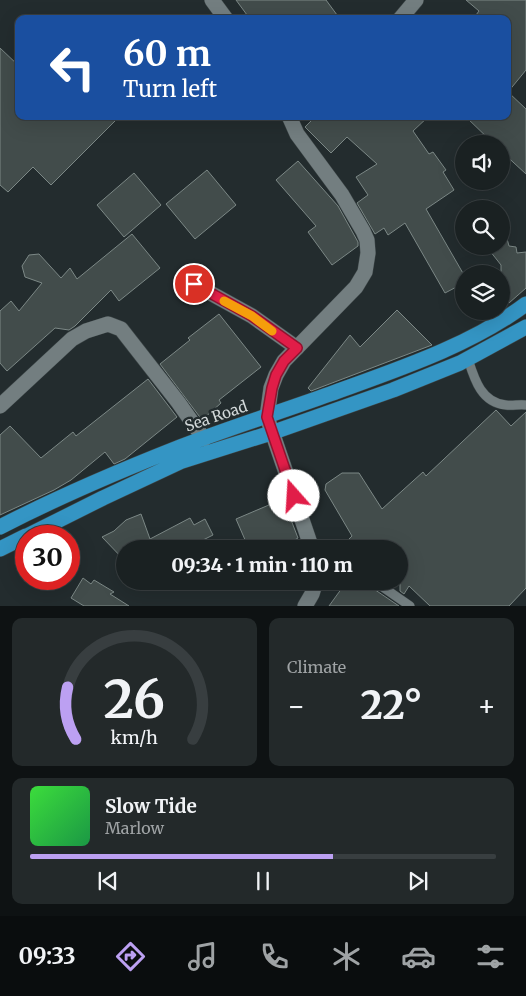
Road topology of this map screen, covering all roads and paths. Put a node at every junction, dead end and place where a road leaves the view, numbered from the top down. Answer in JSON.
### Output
{"nodes":[{"id":1,"x":212,"y":0,"type":"edge"},
{"id":2,"x":416,"y":0,"type":"edge"},
{"id":3,"x":223,"y":15,"type":"edge"},
{"id":4,"x":403,"y":15,"type":"edge"},
{"id":5,"x":291,"y":120,"type":"edge"},
{"id":6,"x":194,"y":284,"type":"dead end"},
{"id":7,"x":526,"y":304,"type":"edge"},
{"id":8,"x":526,"y":327,"type":"edge"},
{"id":9,"x":297,"y":348,"type":"junction"},
{"id":10,"x":468,"y":358,"type":"junction"},
{"id":11,"x":526,"y":405,"type":"edge"},
{"id":12,"x":0,"y":406,"type":"edge"},
{"id":13,"x":267,"y":417,"type":"junction"},
{"id":14,"x":271,"y":433,"type":"junction"},
{"id":15,"x":204,"y":439,"type":"junction"},
{"id":16,"x":48,"y":525,"type":"edge"},
{"id":17,"x":0,"y":528,"type":"edge"},
{"id":18,"x":309,"y":540,"type":"edge"},
{"id":19,"x":15,"y":542,"type":"edge"},
{"id":20,"x":0,"y":549,"type":"edge"},
{"id":21,"x":313,"y":590,"type":"edge"},
{"id":22,"x":387,"y":590,"type":"edge"},
{"id":23,"x":306,"y":606,"type":"edge"},
{"id":24,"x":410,"y":606,"type":"edge"}],
"edges":[{"from":1,"to":3,"type":"street"},
{"from":2,"to":4,"type":"street"},
{"from":5,"to":9,"type":"street"},
{"from":6,"to":9,"type":"street"},
{"from":7,"to":13,"type":"highway","name":"Sea Road"},
{"from":8,"to":10,"type":"highway"},
{"from":9,"to":13,"type":"street"},
{"from":10,"to":11,"type":"lane"},
{"from":10,"to":14,"type":"highway"},
{"from":12,"to":15,"type":"street"},
{"from":13,"to":14,"type":"street"},
{"from":13,"to":15,"type":"highway","name":"Sea Road"},
{"from":14,"to":16,"type":"highway"},
{"from":14,"to":18,"type":"street"},
{"from":15,"to":17,"type":"highway","name":"Sea Road"},
{"from":19,"to":20,"type":"highway"},
{"from":21,"to":23,"type":"street"},
{"from":22,"to":24,"type":"lane"}]}
